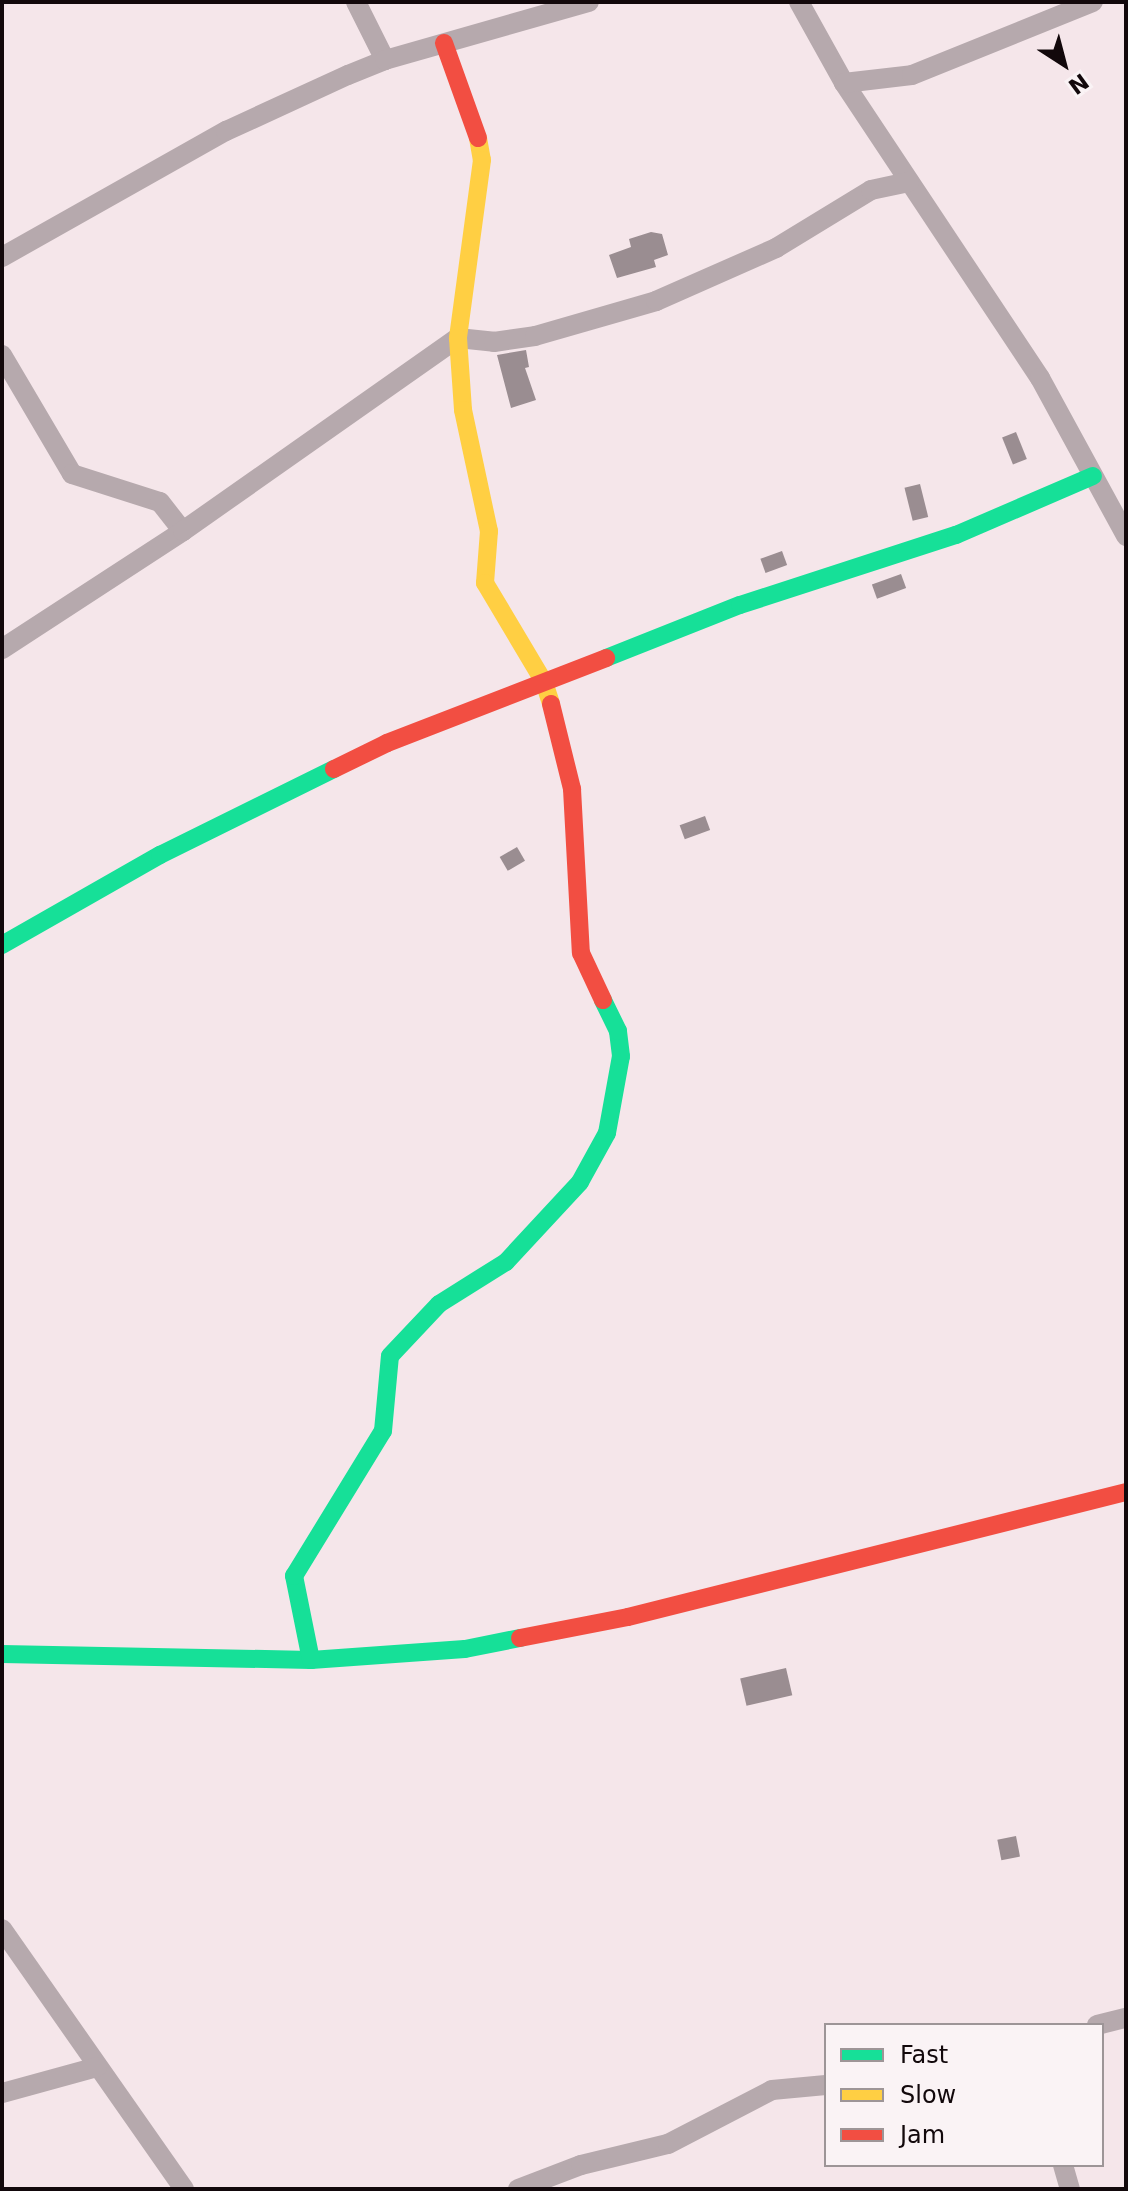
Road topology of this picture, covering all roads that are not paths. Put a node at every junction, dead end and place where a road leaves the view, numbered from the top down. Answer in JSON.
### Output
{"nodes":[{"id":1,"x":356,"y":2,"type":"edge"},
{"id":2,"x":589,"y":2,"type":"edge"},
{"id":3,"x":799,"y":2,"type":"edge"},
{"id":4,"x":1093,"y":2,"type":"edge"},
{"id":5,"x":444,"y":43,"type":"junction"},
{"id":6,"x":385,"y":60,"type":"junction"},
{"id":7,"x":844,"y":83,"type":"junction"},
{"id":8,"x":909,"y":182,"type":"junction"},
{"id":9,"x":2,"y":257,"type":"edge"},
{"id":10,"x":458,"y":338,"type":"junction"},
{"id":11,"x":2,"y":355,"type":"edge"},
{"id":12,"x":1093,"y":476,"type":"junction"},
{"id":13,"x":183,"y":531,"type":"junction"},
{"id":14,"x":1126,"y":536,"type":"edge"},
{"id":15,"x":2,"y":649,"type":"edge"},
{"id":16,"x":544,"y":682,"type":"junction"},
{"id":17,"x":2,"y":945,"type":"edge"},
{"id":18,"x":1126,"y":1492,"type":"edge"},
{"id":19,"x":2,"y":1654,"type":"edge"},
{"id":20,"x":311,"y":1660,"type":"junction"},
{"id":21,"x":2,"y":1929,"type":"edge"},
{"id":22,"x":1126,"y":2018,"type":"edge"},
{"id":23,"x":1104,"y":2023,"type":"edge"},
{"id":24,"x":97,"y":2067,"type":"junction"},
{"id":25,"x":824,"y":2085,"type":"edge"},
{"id":26,"x":2,"y":2093,"type":"edge"},
{"id":27,"x":1064,"y":2167,"type":"edge"},
{"id":28,"x":184,"y":2189,"type":"edge"},
{"id":29,"x":518,"y":2189,"type":"edge"},
{"id":30,"x":1070,"y":2189,"type":"edge"}],
"edges":[{"from":1,"to":6,"type":"street"},
{"from":2,"to":5,"type":"street"},
{"from":3,"to":7,"type":"street"},
{"from":4,"to":7,"type":"street"},
{"from":5,"to":6,"type":"street"},
{"from":5,"to":10,"type":"street"},
{"from":6,"to":9,"type":"street"},
{"from":7,"to":8,"type":"street"},
{"from":8,"to":10,"type":"street"},
{"from":8,"to":12,"type":"street"},
{"from":10,"to":13,"type":"street"},
{"from":10,"to":16,"type":"street"},
{"from":11,"to":13,"type":"street"},
{"from":12,"to":14,"type":"street"},
{"from":12,"to":16,"type":"street"},
{"from":13,"to":15,"type":"street"},
{"from":16,"to":17,"type":"street"},
{"from":16,"to":20,"type":"street"},
{"from":18,"to":20,"type":"street"},
{"from":19,"to":20,"type":"street"},
{"from":21,"to":24,"type":"street"},
{"from":22,"to":23,"type":"street"},
{"from":24,"to":26,"type":"street"},
{"from":24,"to":28,"type":"street"},
{"from":25,"to":29,"type":"street"},
{"from":27,"to":30,"type":"street"}]}
